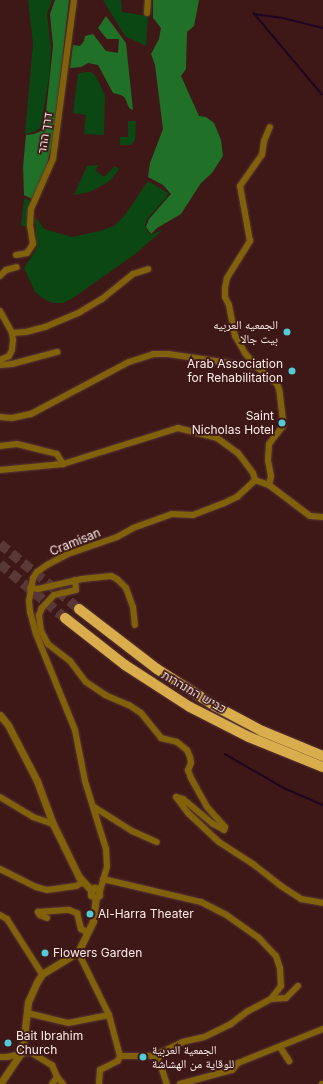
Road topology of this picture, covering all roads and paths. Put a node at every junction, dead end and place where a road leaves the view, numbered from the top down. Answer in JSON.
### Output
{"nodes":[{"id":1,"x":74,"y":0,"type":"edge"},
{"id":2,"x":148,"y":0,"type":"edge"},
{"id":3,"x":147,"y":13,"type":"dead end"},
{"id":4,"x":270,"y":127,"type":"dead end"},
{"id":5,"x":16,"y":255,"type":"dead end"},
{"id":6,"x":17,"y":267,"type":"dead end"},
{"id":7,"x":148,"y":270,"type":"dead end"},
{"id":8,"x":0,"y":276,"type":"edge"},
{"id":9,"x":0,"y":311,"type":"edge"},
{"id":10,"x":12,"y":333,"type":"junction"},
{"id":11,"x":57,"y":352,"type":"dead end"},
{"id":12,"x":0,"y":360,"type":"edge"},
{"id":13,"x":0,"y":365,"type":"edge"},
{"id":14,"x":257,"y":367,"type":"junction"},
{"id":15,"x":0,"y":418,"type":"edge"},
{"id":16,"x":0,"y":446,"type":"edge"},
{"id":17,"x":62,"y":464,"type":"junction"},
{"id":18,"x":0,"y":470,"type":"edge"},
{"id":19,"x":255,"y":480,"type":"junction"},
{"id":20,"x":269,"y":485,"type":"junction"},
{"id":21,"x":323,"y":517,"type":"edge"},
{"id":22,"x":75,"y":580,"type":"junction"},
{"id":23,"x":30,"y":588,"type":"junction"},
{"id":24,"x":79,"y":609,"type":"tunnel mouth"},
{"id":25,"x":65,"y":618,"type":"tunnel mouth"},
{"id":26,"x":135,"y":625,"type":"dead end"},
{"id":27,"x":0,"y":715,"type":"edge"},
{"id":28,"x":323,"y":756,"type":"edge"},
{"id":29,"x":323,"y":767,"type":"edge"},
{"id":30,"x":0,"y":797,"type":"edge"},
{"id":31,"x":93,"y":807,"type":"junction"},
{"id":32,"x":53,"y":824,"type":"junction"},
{"id":33,"x":157,"y":842,"type":"dead end"},
{"id":34,"x":0,"y":869,"type":"edge"},
{"id":35,"x":94,"y":887,"type":"junction"},
{"id":36,"x":323,"y":903,"type":"edge"},
{"id":37,"x":0,"y":915,"type":"edge"},
{"id":38,"x":48,"y":918,"type":"dead end"},
{"id":39,"x":87,"y":932,"type":"junction"},
{"id":40,"x":78,"y":952,"type":"junction"},
{"id":41,"x":42,"y":974,"type":"junction"},
{"id":42,"x":298,"y":986,"type":"dead end"},
{"id":43,"x":271,"y":999,"type":"junction"},
{"id":44,"x":27,"y":1013,"type":"junction"},
{"id":45,"x":109,"y":1015,"type":"junction"},
{"id":46,"x":323,"y":1029,"type":"edge"},
{"id":47,"x":280,"y":1048,"type":"junction"},
{"id":48,"x":20,"y":1054,"type":"junction"},
{"id":49,"x":157,"y":1054,"type":"junction"},
{"id":50,"x":120,"y":1056,"type":"junction"},
{"id":51,"x":0,"y":1057,"type":"edge"},
{"id":52,"x":289,"y":1061,"type":"dead end"},
{"id":53,"x":57,"y":1077,"type":"junction"},
{"id":54,"x":0,"y":1084,"type":"edge"},
{"id":55,"x":52,"y":1084,"type":"edge"},
{"id":56,"x":63,"y":1084,"type":"edge"},
{"id":57,"x":99,"y":1084,"type":"edge"},
{"id":58,"x":166,"y":1084,"type":"edge"},
{"id":59,"x":180,"y":1084,"type":"edge"}],
"edges":[{"from":1,"to":5,"type":"street","name":"דרך ההר"},
{"from":2,"to":3,"type":"street"},
{"from":4,"to":14,"type":"street"},
{"from":6,"to":8,"type":"street"},
{"from":7,"to":10,"type":"street"},
{"from":9,"to":10,"type":"street"},
{"from":10,"to":12,"type":"street"},
{"from":11,"to":13,"type":"street"},
{"from":14,"to":15,"type":"street"},
{"from":14,"to":20,"type":"street"},
{"from":16,"to":17,"type":"street"},
{"from":17,"to":18,"type":"street"},
{"from":17,"to":19,"type":"street"},
{"from":19,"to":20,"type":"street"},
{"from":19,"to":23,"type":"street","name":"Cramisan"},
{"from":20,"to":21,"type":"street"},
{"from":22,"to":23,"type":"street"},
{"from":22,"to":26,"type":"street"},
{"from":22,"to":36,"type":"street"},
{"from":23,"to":31,"type":"street","name":"Cramisan"},
{"from":24,"to":28,"type":"highway","name":"כביש המנהרות"},
{"from":25,"to":29,"type":"highway","name":"כביש המנהרות"},
{"from":27,"to":32,"type":"street"},
{"from":30,"to":32,"type":"street"},
{"from":31,"to":33,"type":"street"},
{"from":31,"to":35,"type":"street","name":"Cramisan"},
{"from":32,"to":35,"type":"street"},
{"from":34,"to":35,"type":"street"},
{"from":35,"to":39,"type":"street"},
{"from":35,"to":43,"type":"street"},
{"from":37,"to":41,"type":"street"},
{"from":38,"to":39,"type":"street"},
{"from":39,"to":40,"type":"street"},
{"from":40,"to":41,"type":"street"},
{"from":40,"to":45,"type":"street"},
{"from":41,"to":44,"type":"street"},
{"from":42,"to":43,"type":"street"},
{"from":43,"to":49,"type":"street"},
{"from":44,"to":45,"type":"street"},
{"from":44,"to":48,"type":"street"},
{"from":45,"to":50,"type":"street"},
{"from":46,"to":47,"type":"street"},
{"from":47,"to":52,"type":"street"},
{"from":47,"to":59,"type":"street"},
{"from":48,"to":51,"type":"street"},
{"from":48,"to":53,"type":"street"},
{"from":48,"to":54,"type":"street"},
{"from":49,"to":50,"type":"street"},
{"from":49,"to":58,"type":"street"},
{"from":50,"to":57,"type":"street"},
{"from":53,"to":55,"type":"street"},
{"from":53,"to":56,"type":"street"}]}
